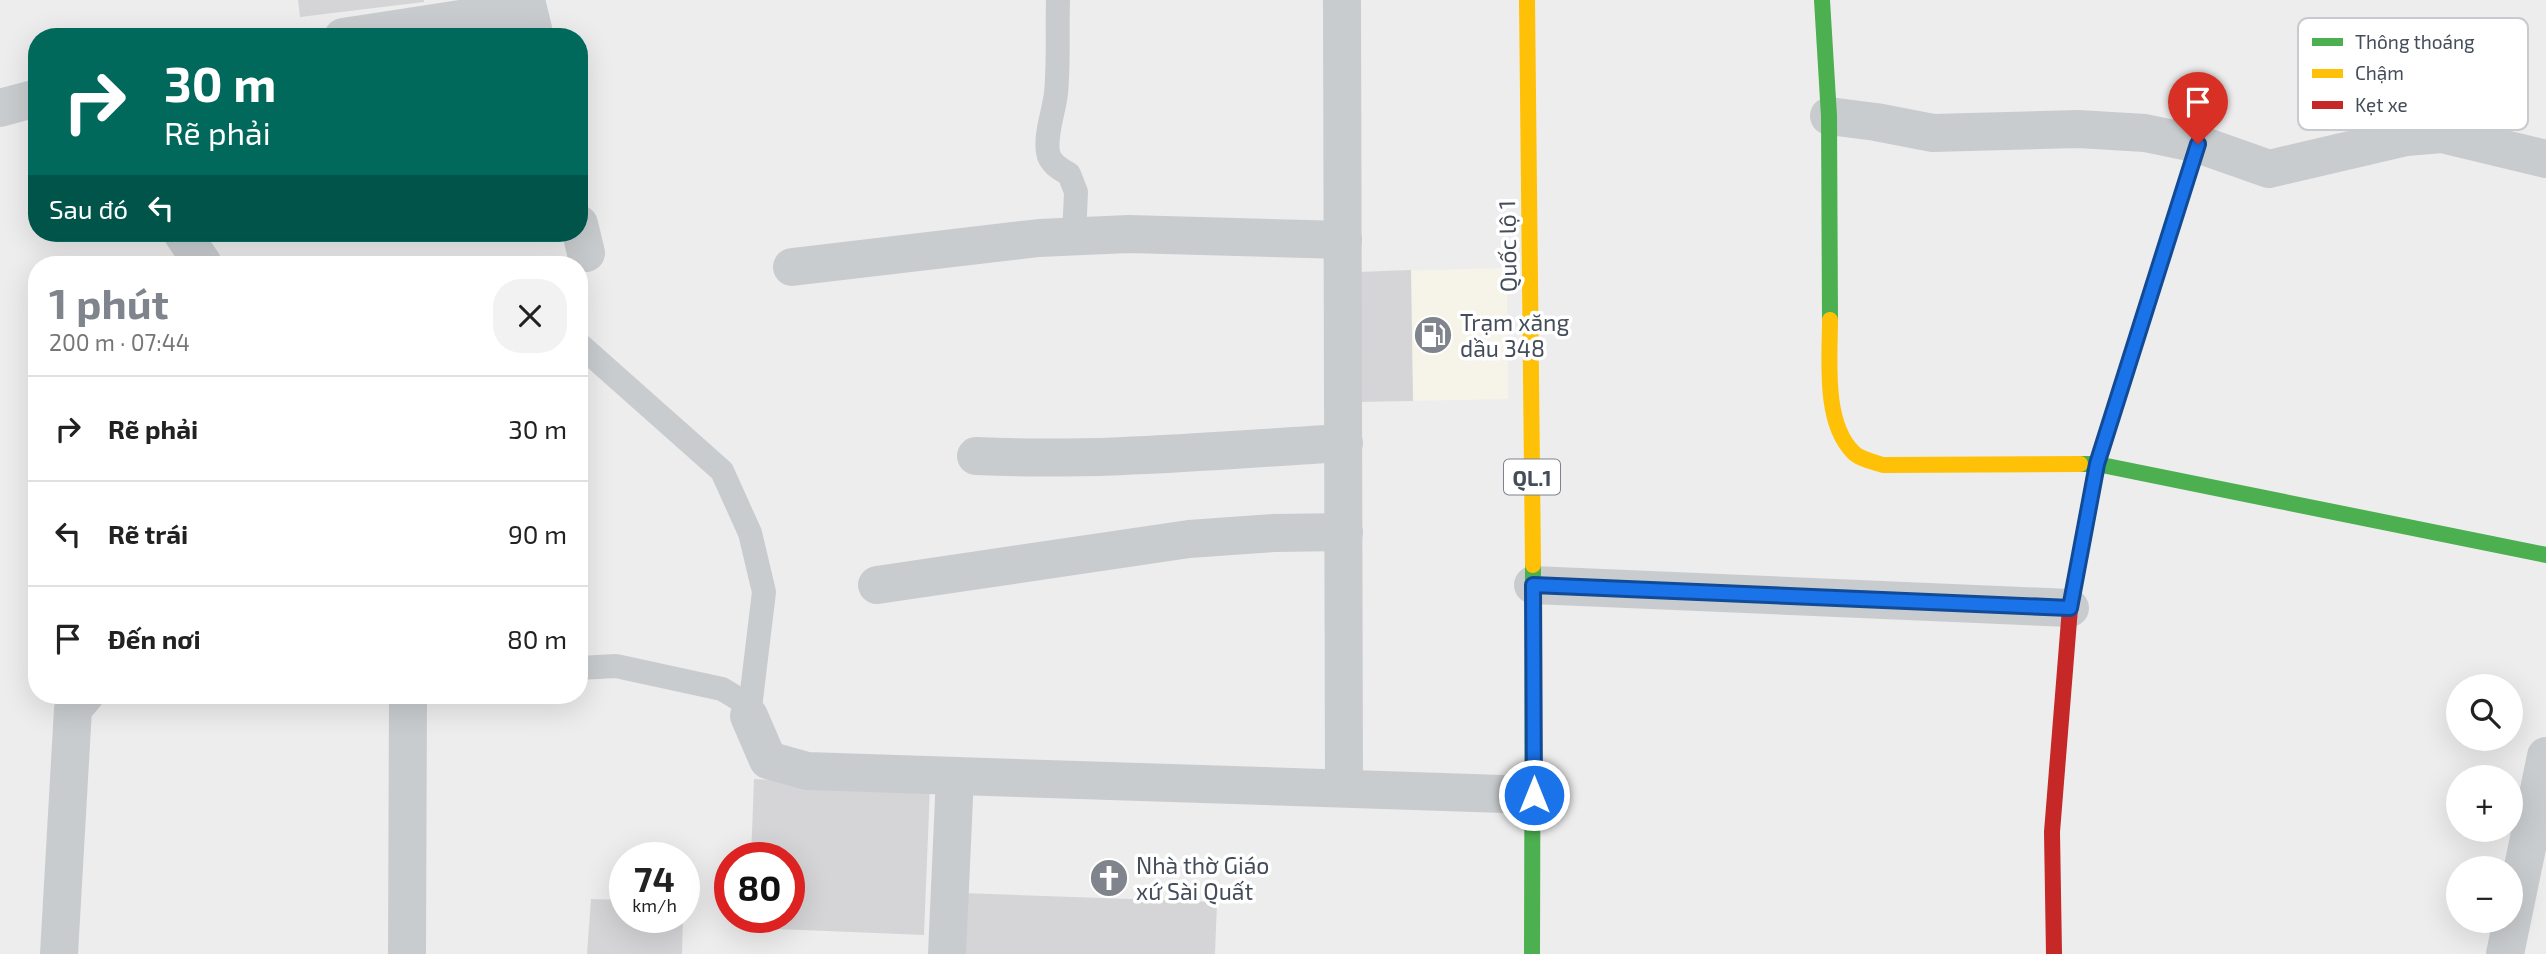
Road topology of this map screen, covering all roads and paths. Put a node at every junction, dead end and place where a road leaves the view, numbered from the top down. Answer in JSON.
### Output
{"nodes":[{"id":1,"x":1058,"y":0,"type":"edge"},
{"id":2,"x":1342,"y":0,"type":"edge"},
{"id":3,"x":1527,"y":0,"type":"edge"},
{"id":4,"x":1822,"y":0,"type":"edge"},
{"id":5,"x":402,"y":28,"type":"edge"},
{"id":6,"x":533,"y":28,"type":"edge"},
{"id":7,"x":28,"y":100,"type":"edge"},
{"id":8,"x":0,"y":108,"type":"edge"},
{"id":9,"x":1829,"y":116,"type":"junction"},
{"id":10,"x":2198,"y":144,"type":"junction"},
{"id":11,"x":2546,"y":159,"type":"edge"},
{"id":12,"x":1074,"y":237,"type":"junction"},
{"id":13,"x":1343,"y":240,"type":"junction"},
{"id":14,"x":792,"y":267,"type":"dead end"},
{"id":15,"x":588,"y":352,"type":"edge"},
{"id":16,"x":1344,"y":443,"type":"junction"},
{"id":17,"x":976,"y":456,"type":"dead end"},
{"id":18,"x":2097,"y":464,"type":"junction"},
{"id":19,"x":1344,"y":531,"type":"junction"},
{"id":20,"x":2546,"y":555,"type":"edge"},
{"id":21,"x":877,"y":585,"type":"dead end"},
{"id":22,"x":1533,"y":585,"type":"junction"},
{"id":23,"x":2070,"y":608,"type":"junction"},
{"id":24,"x":588,"y":668,"type":"edge"},
{"id":25,"x":77,"y":704,"type":"edge"},
{"id":26,"x":408,"y":704,"type":"edge"},
{"id":27,"x":749,"y":716,"type":"junction"},
{"id":28,"x":2546,"y":756,"type":"edge"},
{"id":29,"x":955,"y":776,"type":"junction"},
{"id":30,"x":1345,"y":788,"type":"junction"},
{"id":31,"x":1534,"y":795,"type":"junction"},
{"id":32,"x":60,"y":954,"type":"edge"},
{"id":33,"x":407,"y":954,"type":"edge"},
{"id":34,"x":947,"y":954,"type":"edge"},
{"id":35,"x":1532,"y":954,"type":"edge"},
{"id":36,"x":2054,"y":954,"type":"edge"},
{"id":37,"x":2505,"y":954,"type":"edge"}],
"edges":[{"from":1,"to":12,"type":"lane"},
{"from":2,"to":13,"type":"street"},
{"from":3,"to":22,"type":"main road","name":"Quốc lộ 1","number":"QL.1"},
{"from":4,"to":9,"type":"main road"},
{"from":5,"to":6,"type":"street"},
{"from":7,"to":8,"type":"street"},
{"from":9,"to":10,"type":"street"},
{"from":9,"to":18,"type":"main road"},
{"from":10,"to":11,"type":"street"},
{"from":10,"to":18,"type":"main road"},
{"from":12,"to":13,"type":"street"},
{"from":12,"to":14,"type":"street"},
{"from":13,"to":16,"type":"street"},
{"from":15,"to":27,"type":"lane"},
{"from":16,"to":17,"type":"street"},
{"from":16,"to":19,"type":"street"},
{"from":18,"to":20,"type":"main road"},
{"from":18,"to":23,"type":"main road"},
{"from":19,"to":21,"type":"street"},
{"from":19,"to":30,"type":"street"},
{"from":22,"to":23,"type":"street"},
{"from":22,"to":31,"type":"main road","name":"Quốc lộ 1","number":"QL.1"},
{"from":23,"to":36,"type":"main road"},
{"from":24,"to":27,"type":"lane"},
{"from":25,"to":32,"type":"street"},
{"from":26,"to":33,"type":"street"},
{"from":27,"to":29,"type":"street"},
{"from":28,"to":37,"type":"street"},
{"from":29,"to":30,"type":"street"},
{"from":29,"to":34,"type":"street"},
{"from":30,"to":31,"type":"street"},
{"from":31,"to":35,"type":"main road","name":"Quốc lộ 1","number":"QL.1"}]}
